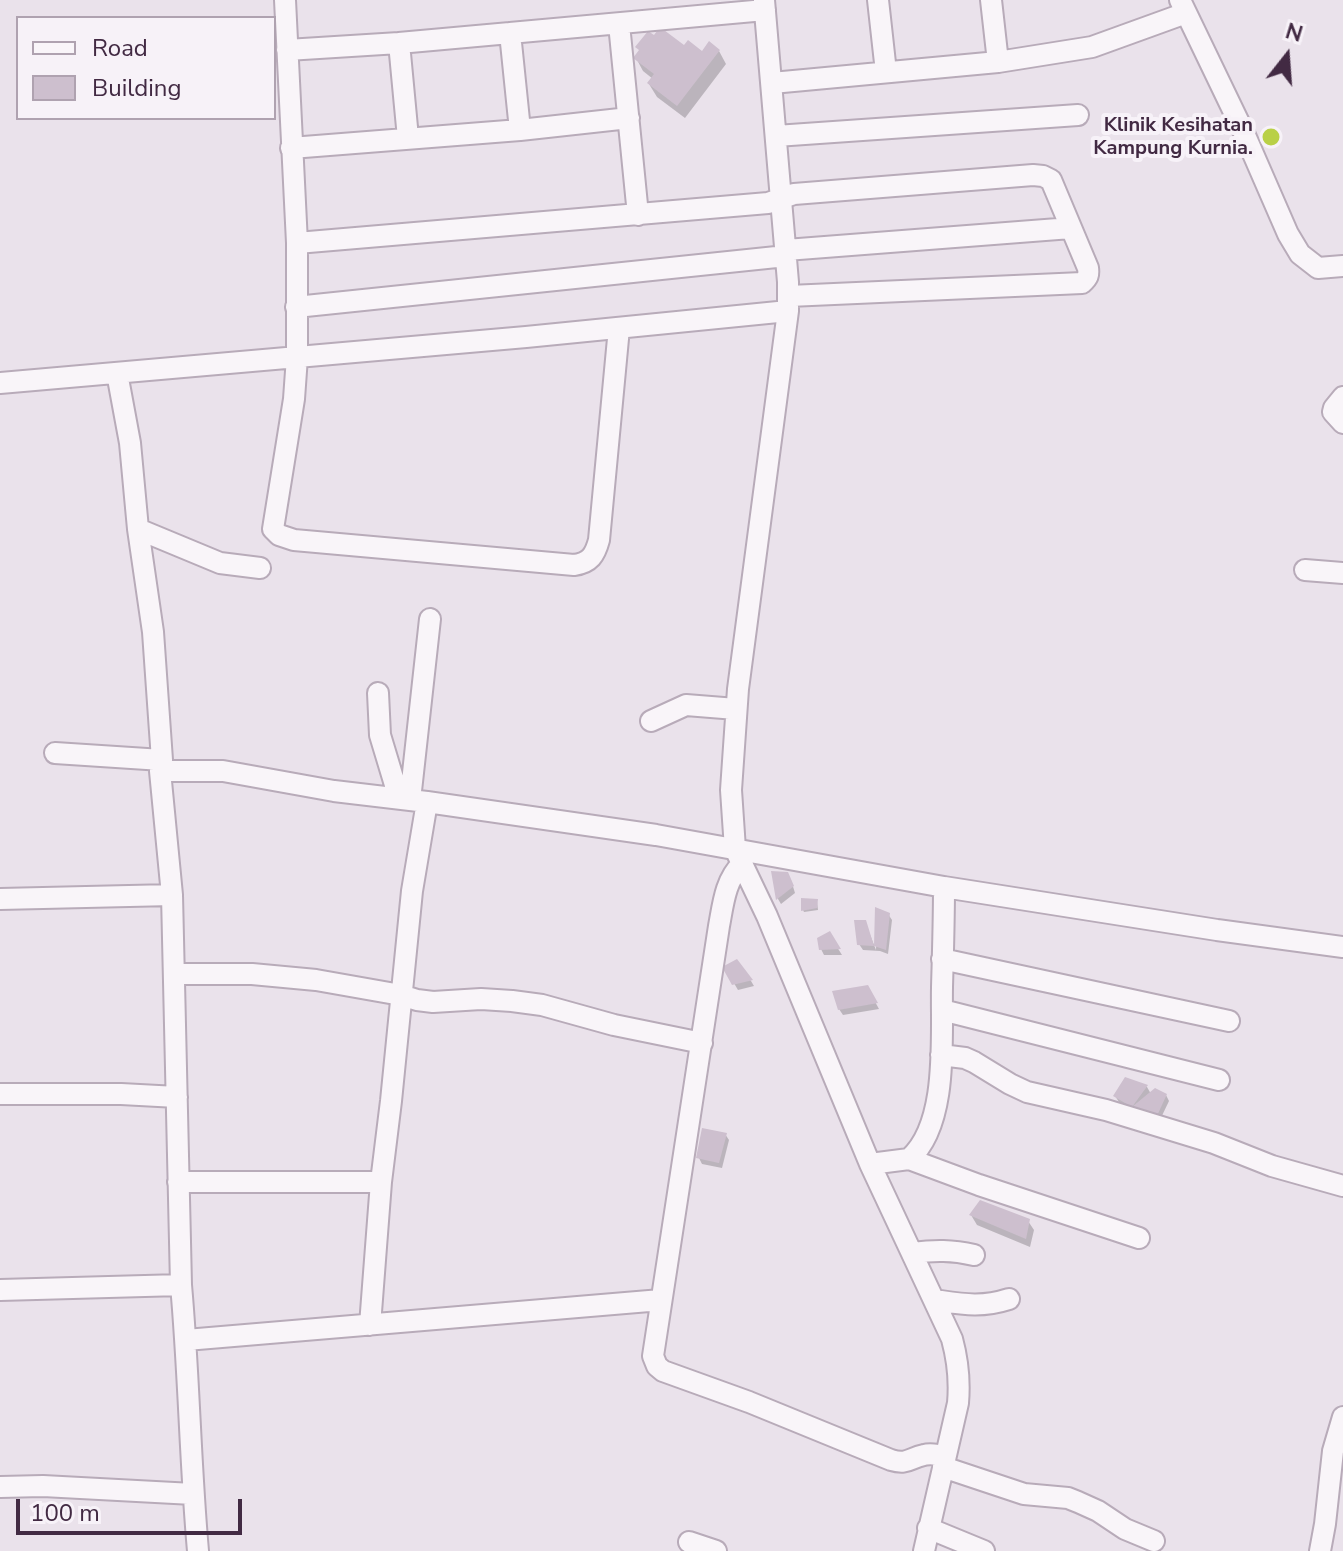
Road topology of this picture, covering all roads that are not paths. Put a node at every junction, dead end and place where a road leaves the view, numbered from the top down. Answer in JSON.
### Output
{"nodes":[{"id":1,"x":285,"y":0,"type":"edge"},
{"id":2,"x":878,"y":0,"type":"edge"},
{"id":3,"x":991,"y":0,"type":"edge"},
{"id":4,"x":765,"y":5,"type":"edge"},
{"id":5,"x":1183,"y":6,"type":"edge"},
{"id":6,"x":619,"y":24,"type":"junction"},
{"id":7,"x":510,"y":33,"type":"junction"},
{"id":8,"x":399,"y":43,"type":"junction"},
{"id":9,"x":287,"y":50,"type":"junction"},
{"id":10,"x":998,"y":62,"type":"junction"},
{"id":11,"x":886,"y":72,"type":"junction"},
{"id":12,"x":772,"y":83,"type":"junction"},
{"id":13,"x":1078,"y":115,"type":"dead end"},
{"id":14,"x":629,"y":118,"type":"junction"},
{"id":15,"x":520,"y":130,"type":"junction"},
{"id":16,"x":776,"y":136,"type":"junction"},
{"id":17,"x":408,"y":138,"type":"junction"},
{"id":18,"x":291,"y":148,"type":"junction"},
{"id":19,"x":781,"y":199,"type":"junction"},
{"id":20,"x":638,"y":215,"type":"junction"},
{"id":21,"x":1071,"y":228,"type":"junction"},
{"id":22,"x":297,"y":243,"type":"junction"},
{"id":23,"x":786,"y":253,"type":"junction"},
{"id":24,"x":1343,"y":266,"type":"edge"},
{"id":25,"x":789,"y":304,"type":"junction"},
{"id":26,"x":296,"y":307,"type":"junction"},
{"id":27,"x":619,"y":328,"type":"junction"},
{"id":28,"x":297,"y":357,"type":"junction"},
{"id":29,"x":117,"y":373,"type":"junction"},
{"id":30,"x":0,"y":383,"type":"edge"},
{"id":31,"x":1343,"y":397,"type":"edge"},
{"id":32,"x":1343,"y":423,"type":"edge"},
{"id":33,"x":138,"y":529,"type":"junction"},
{"id":34,"x":260,"y":568,"type":"dead end"},
{"id":35,"x":1305,"y":570,"type":"dead end"},
{"id":36,"x":1343,"y":573,"type":"edge"},
{"id":37,"x":430,"y":619,"type":"dead end"},
{"id":38,"x":378,"y":693,"type":"dead end"},
{"id":39,"x":736,"y":709,"type":"junction"},
{"id":40,"x":651,"y":721,"type":"dead end"},
{"id":41,"x":55,"y":753,"type":"dead end"},
{"id":42,"x":161,"y":765,"type":"junction"},
{"id":43,"x":412,"y":800,"type":"junction"},
{"id":44,"x":738,"y":856,"type":"junction"},
{"id":45,"x":944,"y":887,"type":"junction"},
{"id":46,"x":172,"y":895,"type":"junction"},
{"id":47,"x":0,"y":899,"type":"edge"},
{"id":48,"x":1343,"y":947,"type":"edge"},
{"id":49,"x":942,"y":959,"type":"junction"},
{"id":50,"x":174,"y":974,"type":"junction"},
{"id":51,"x":401,"y":995,"type":"junction"},
{"id":52,"x":942,"y":1010,"type":"junction"},
{"id":53,"x":1229,"y":1021,"type":"dead end"},
{"id":54,"x":702,"y":1043,"type":"junction"},
{"id":55,"x":941,"y":1055,"type":"junction"},
{"id":56,"x":1219,"y":1080,"type":"dead end"},
{"id":57,"x":0,"y":1094,"type":"edge"},
{"id":58,"x":177,"y":1097,"type":"junction"},
{"id":59,"x":909,"y":1159,"type":"junction"},
{"id":60,"x":870,"y":1164,"type":"junction"},
{"id":61,"x":178,"y":1182,"type":"junction"},
{"id":62,"x":381,"y":1182,"type":"junction"},
{"id":63,"x":1343,"y":1186,"type":"edge"},
{"id":64,"x":1139,"y":1238,"type":"dead end"},
{"id":65,"x":912,"y":1253,"type":"junction"},
{"id":66,"x":974,"y":1255,"type":"dead end"},
{"id":67,"x":181,"y":1285,"type":"junction"},
{"id":68,"x":0,"y":1290,"type":"edge"},
{"id":69,"x":1009,"y":1299,"type":"dead end"},
{"id":70,"x":661,"y":1300,"type":"junction"},
{"id":71,"x":934,"y":1300,"type":"junction"},
{"id":72,"x":370,"y":1325,"type":"junction"},
{"id":73,"x":186,"y":1340,"type":"junction"},
{"id":74,"x":1343,"y":1417,"type":"edge"},
{"id":75,"x":944,"y":1462,"type":"junction"},
{"id":76,"x":0,"y":1487,"type":"edge"},
{"id":77,"x":193,"y":1494,"type":"junction"},
{"id":78,"x":1334,"y":1519,"type":"edge"},
{"id":79,"x":928,"y":1528,"type":"junction"},
{"id":80,"x":1154,"y":1541,"type":"dead end"},
{"id":81,"x":689,"y":1542,"type":"dead end"},
{"id":82,"x":198,"y":1551,"type":"edge"},
{"id":83,"x":716,"y":1551,"type":"edge"},
{"id":84,"x":924,"y":1551,"type":"edge"},
{"id":85,"x":984,"y":1551,"type":"edge"},
{"id":86,"x":1320,"y":1551,"type":"edge"}],
"edges":[{"from":1,"to":9,"type":"street"},
{"from":2,"to":11,"type":"street"},
{"from":3,"to":10,"type":"street"},
{"from":4,"to":6,"type":"street"},
{"from":4,"to":12,"type":"street"},
{"from":5,"to":10,"type":"street"},
{"from":5,"to":24,"type":"street"},
{"from":6,"to":7,"type":"street"},
{"from":6,"to":14,"type":"street"},
{"from":7,"to":8,"type":"street"},
{"from":7,"to":15,"type":"street"},
{"from":8,"to":9,"type":"street"},
{"from":8,"to":17,"type":"street"},
{"from":9,"to":18,"type":"street"},
{"from":10,"to":11,"type":"street"},
{"from":11,"to":12,"type":"street"},
{"from":12,"to":16,"type":"street"},
{"from":13,"to":16,"type":"street"},
{"from":14,"to":15,"type":"street"},
{"from":14,"to":20,"type":"street"},
{"from":15,"to":17,"type":"street"},
{"from":16,"to":19,"type":"street"},
{"from":17,"to":18,"type":"street"},
{"from":18,"to":22,"type":"street"},
{"from":19,"to":20,"type":"street"},
{"from":19,"to":21,"type":"street"},
{"from":19,"to":23,"type":"street"},
{"from":20,"to":22,"type":"street"},
{"from":21,"to":23,"type":"street"},
{"from":21,"to":25,"type":"street"},
{"from":22,"to":26,"type":"street"},
{"from":23,"to":25,"type":"street"},
{"from":23,"to":26,"type":"street"},
{"from":25,"to":27,"type":"street"},
{"from":25,"to":39,"type":"street"},
{"from":26,"to":28,"type":"street"},
{"from":27,"to":28,"type":"street"},
{"from":27,"to":28,"type":"street"},
{"from":28,"to":29,"type":"street"},
{"from":29,"to":30,"type":"street"},
{"from":29,"to":33,"type":"street"},
{"from":31,"to":32,"type":"street"},
{"from":33,"to":34,"type":"street"},
{"from":33,"to":42,"type":"street"},
{"from":35,"to":36,"type":"street"},
{"from":37,"to":43,"type":"street"},
{"from":38,"to":43,"type":"street"},
{"from":39,"to":40,"type":"street"},
{"from":39,"to":44,"type":"street"},
{"from":41,"to":42,"type":"street"},
{"from":42,"to":43,"type":"street"},
{"from":42,"to":46,"type":"street"},
{"from":43,"to":44,"type":"street"},
{"from":43,"to":51,"type":"street"},
{"from":44,"to":45,"type":"street"},
{"from":44,"to":54,"type":"street"},
{"from":44,"to":60,"type":"street"},
{"from":45,"to":48,"type":"street"},
{"from":45,"to":49,"type":"street"},
{"from":46,"to":47,"type":"street"},
{"from":46,"to":50,"type":"street"},
{"from":49,"to":52,"type":"street"},
{"from":49,"to":53,"type":"street"},
{"from":50,"to":51,"type":"street"},
{"from":50,"to":58,"type":"street"},
{"from":51,"to":54,"type":"street"},
{"from":51,"to":62,"type":"street"},
{"from":52,"to":55,"type":"street"},
{"from":52,"to":56,"type":"street"},
{"from":54,"to":70,"type":"street"},
{"from":55,"to":59,"type":"street"},
{"from":55,"to":63,"type":"street"},
{"from":57,"to":58,"type":"street"},
{"from":58,"to":61,"type":"street"},
{"from":59,"to":60,"type":"street"},
{"from":59,"to":64,"type":"street"},
{"from":60,"to":65,"type":"street"},
{"from":61,"to":62,"type":"street"},
{"from":61,"to":67,"type":"street"},
{"from":62,"to":72,"type":"street"},
{"from":65,"to":66,"type":"street"},
{"from":65,"to":71,"type":"street"},
{"from":67,"to":68,"type":"street"},
{"from":67,"to":73,"type":"street"},
{"from":69,"to":71,"type":"street"},
{"from":70,"to":72,"type":"street"},
{"from":70,"to":75,"type":"street"},
{"from":71,"to":75,"type":"street"},
{"from":72,"to":73,"type":"street"},
{"from":73,"to":77,"type":"street"},
{"from":74,"to":78,"type":"street"},
{"from":75,"to":79,"type":"street"},
{"from":75,"to":80,"type":"street"},
{"from":76,"to":77,"type":"street"},
{"from":77,"to":82,"type":"street"},
{"from":78,"to":86,"type":"street"},
{"from":79,"to":84,"type":"street"},
{"from":79,"to":85,"type":"street"},
{"from":81,"to":83,"type":"street"}]}
